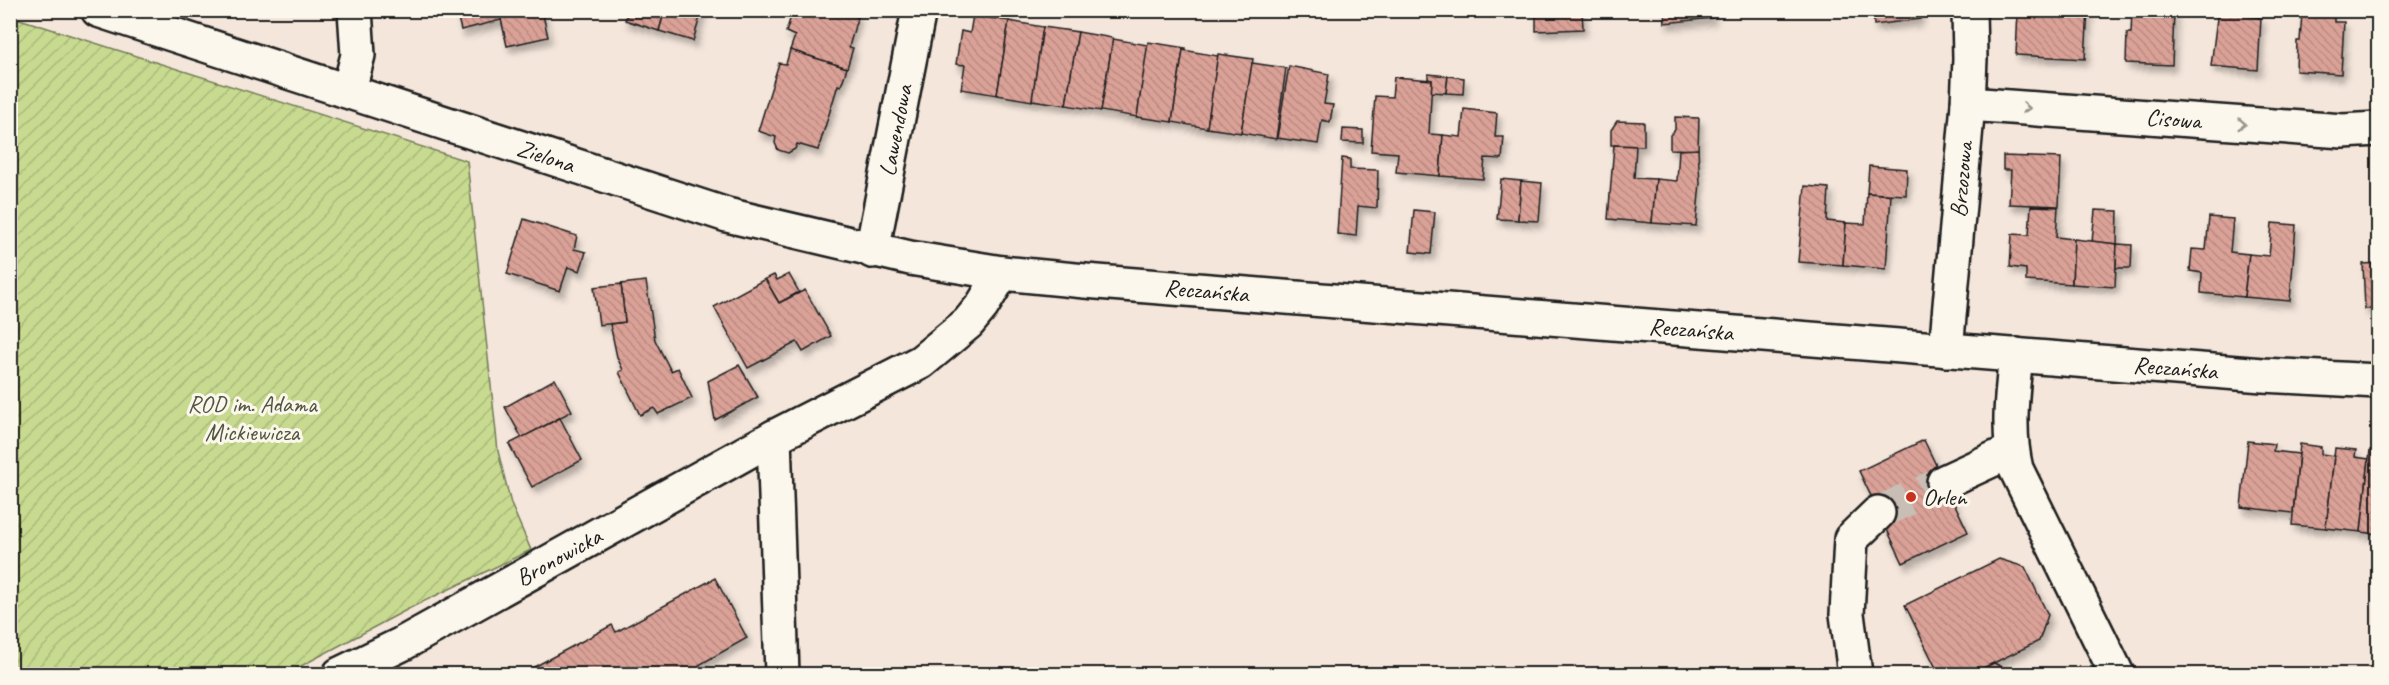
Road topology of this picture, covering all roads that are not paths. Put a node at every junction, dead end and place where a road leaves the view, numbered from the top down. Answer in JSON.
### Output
{"nodes":[{"id":1,"x":98,"y":10,"type":"edge"},
{"id":2,"x":355,"y":10,"type":"edge"},
{"id":3,"x":919,"y":10,"type":"edge"},
{"id":4,"x":1969,"y":10,"type":"edge"},
{"id":5,"x":349,"y":90,"type":"junction"},
{"id":6,"x":1968,"y":104,"type":"junction"},
{"id":7,"x":2379,"y":129,"type":"edge"},
{"id":8,"x":872,"y":250,"type":"junction"},
{"id":9,"x":1002,"y":273,"type":"junction"},
{"id":10,"x":1946,"y":350,"type":"junction"},
{"id":11,"x":2016,"y":355,"type":"junction"},
{"id":12,"x":2379,"y":381,"type":"edge"},
{"id":13,"x":774,"y":437,"type":"junction"},
{"id":14,"x":2011,"y":451,"type":"junction"},
{"id":15,"x":1944,"y":482,"type":"tunnel mouth"},
{"id":16,"x":1878,"y":513,"type":"tunnel mouth"},
{"id":17,"x":340,"y":675,"type":"edge"},
{"id":18,"x":782,"y":675,"type":"edge"},
{"id":19,"x":1856,"y":675,"type":"edge"},
{"id":20,"x":2117,"y":675,"type":"edge"}],
"edges":[{"from":1,"to":5,"type":"street","name":"Zielona"},
{"from":2,"to":5,"type":"street"},
{"from":3,"to":8,"type":"street","name":"Lawendowa"},
{"from":4,"to":6,"type":"street","name":"Brzozowa"},
{"from":5,"to":8,"type":"street","name":"Zielona"},
{"from":6,"to":7,"type":"street","name":"Cisowa","one_way":true},
{"from":6,"to":10,"type":"street","name":"Brzozowa"},
{"from":8,"to":9,"type":"street","name":"Zielona"},
{"from":9,"to":10,"type":"street","name":"Reczańska"},
{"from":9,"to":13,"type":"street","name":"Bronowicka"},
{"from":10,"to":11,"type":"street","name":"Reczańska"},
{"from":11,"to":12,"type":"street","name":"Reczańska"},
{"from":11,"to":14,"type":"street"},
{"from":13,"to":17,"type":"street","name":"Bronowicka"},
{"from":13,"to":18,"type":"street"},
{"from":14,"to":15,"type":"street"},
{"from":14,"to":20,"type":"street"},
{"from":16,"to":19,"type":"street"}]}
